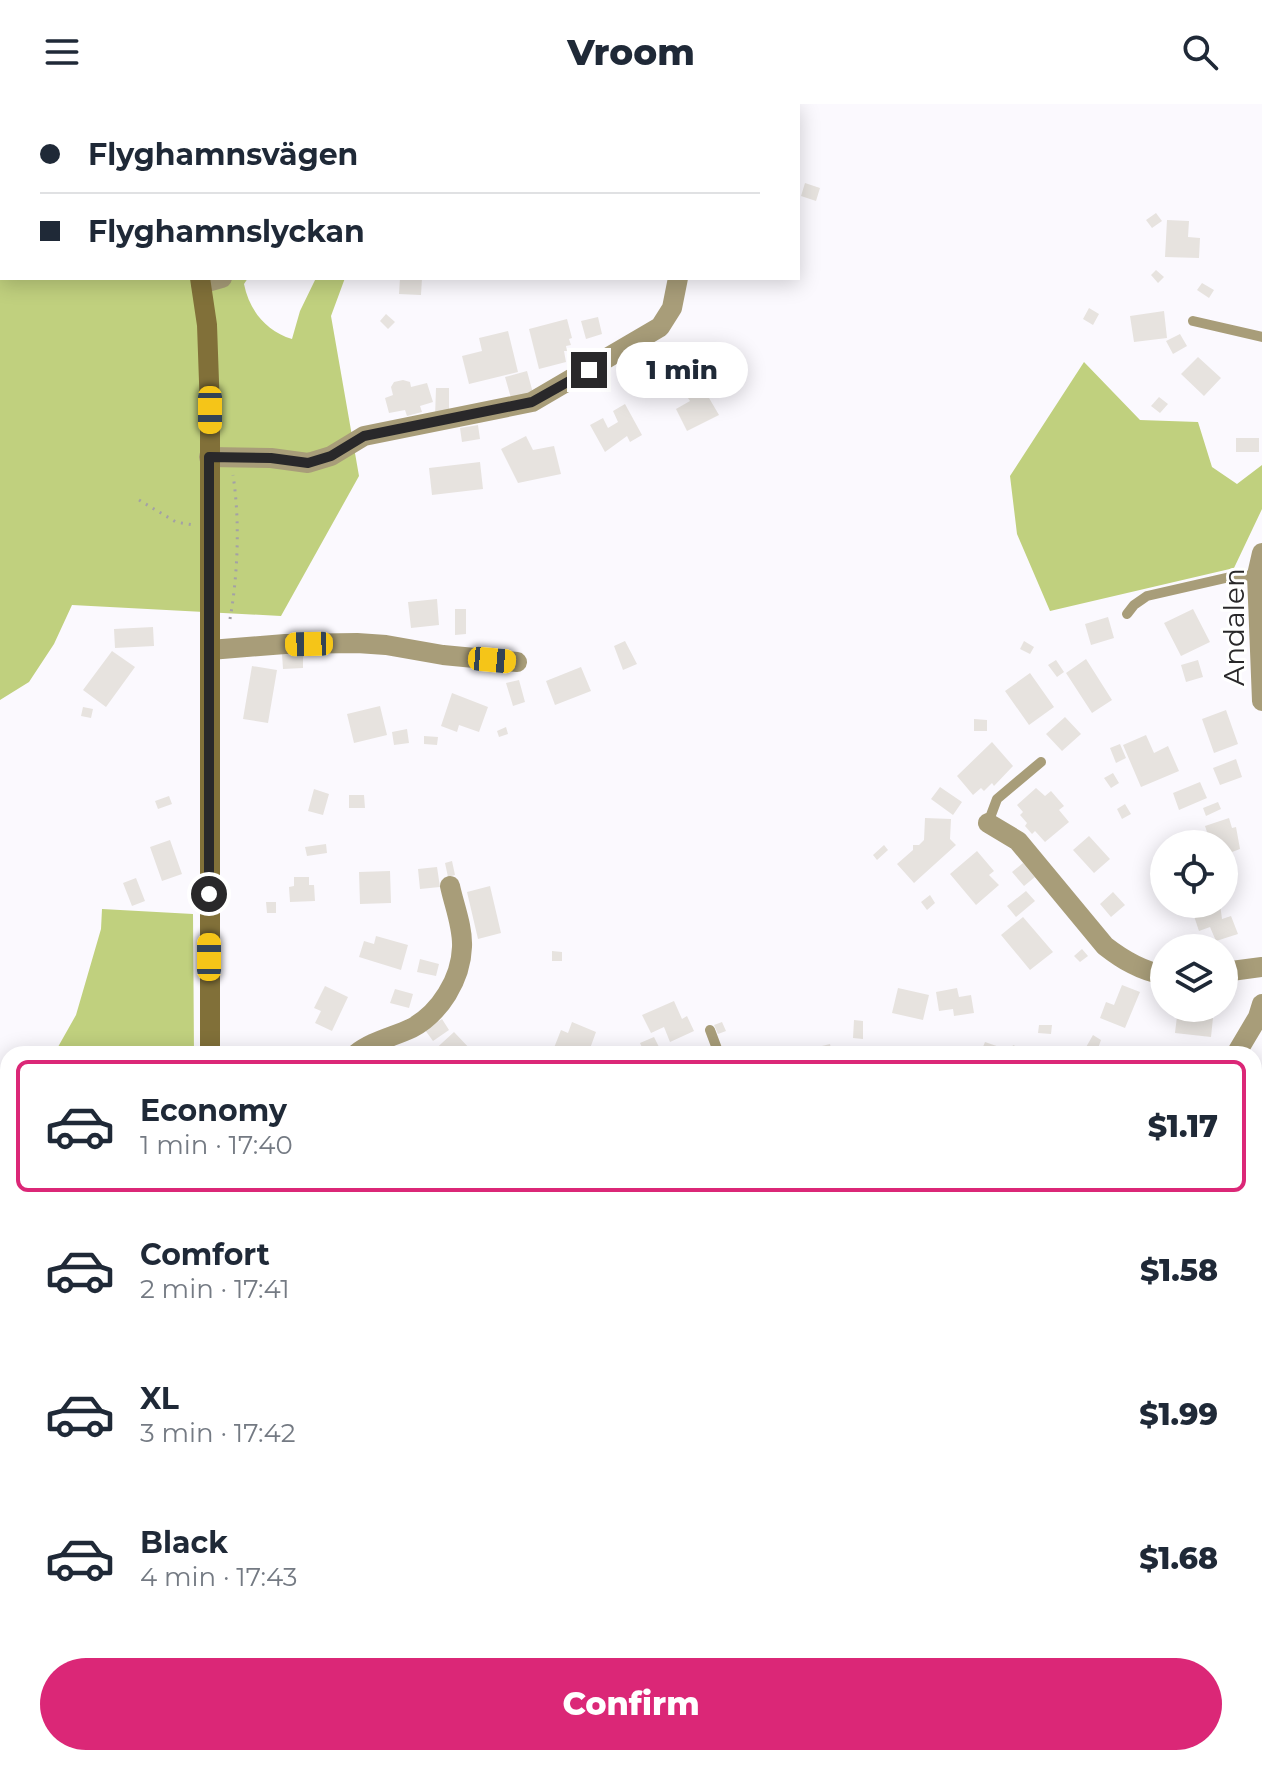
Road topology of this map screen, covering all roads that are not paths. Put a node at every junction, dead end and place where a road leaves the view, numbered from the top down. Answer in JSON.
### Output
{"nodes":[{"id":1,"x":678,"y":280,"type":"edge"},
{"id":2,"x":200,"y":281,"type":"edge"},
{"id":3,"x":1193,"y":321,"type":"dead end"},
{"id":4,"x":1262,"y":337,"type":"edge"},
{"id":5,"x":209,"y":457,"type":"junction"},
{"id":6,"x":1262,"y":553,"type":"edge"},
{"id":7,"x":1257,"y":575,"type":"junction"},
{"id":8,"x":1127,"y":614,"type":"dead end"},
{"id":9,"x":210,"y":650,"type":"junction"},
{"id":10,"x":517,"y":662,"type":"dead end"},
{"id":11,"x":1262,"y":701,"type":"edge"},
{"id":12,"x":1041,"y":762,"type":"dead end"},
{"id":13,"x":988,"y":823,"type":"joint"},
{"id":14,"x":450,"y":886,"type":"dead end"},
{"id":15,"x":1262,"y":967,"type":"edge"},
{"id":16,"x":1238,"y":970,"type":"edge"},
{"id":17,"x":1150,"y":973,"type":"edge"},
{"id":18,"x":1262,"y":1004,"type":"edge"},
{"id":19,"x":710,"y":1030,"type":"dead end"},
{"id":20,"x":210,"y":1046,"type":"edge"},
{"id":21,"x":367,"y":1046,"type":"edge"},
{"id":22,"x":716,"y":1046,"type":"edge"},
{"id":23,"x":1241,"y":1046,"type":"edge"}],
"edges":[{"from":1,"to":5,"type":"street"},
{"from":2,"to":5,"type":"street"},
{"from":3,"to":4,"type":"lane"},
{"from":5,"to":9,"type":"street"},
{"from":6,"to":7,"type":"street","name":"Andalen"},
{"from":7,"to":8,"type":"lane"},
{"from":7,"to":11,"type":"street","name":"Andalen"},
{"from":9,"to":10,"type":"street"},
{"from":9,"to":20,"type":"street"},
{"from":12,"to":13,"type":"lane"},
{"from":13,"to":17,"type":"street"},
{"from":14,"to":21,"type":"street"},
{"from":15,"to":16,"type":"street"},
{"from":18,"to":23,"type":"street"},
{"from":19,"to":22,"type":"lane"}]}
